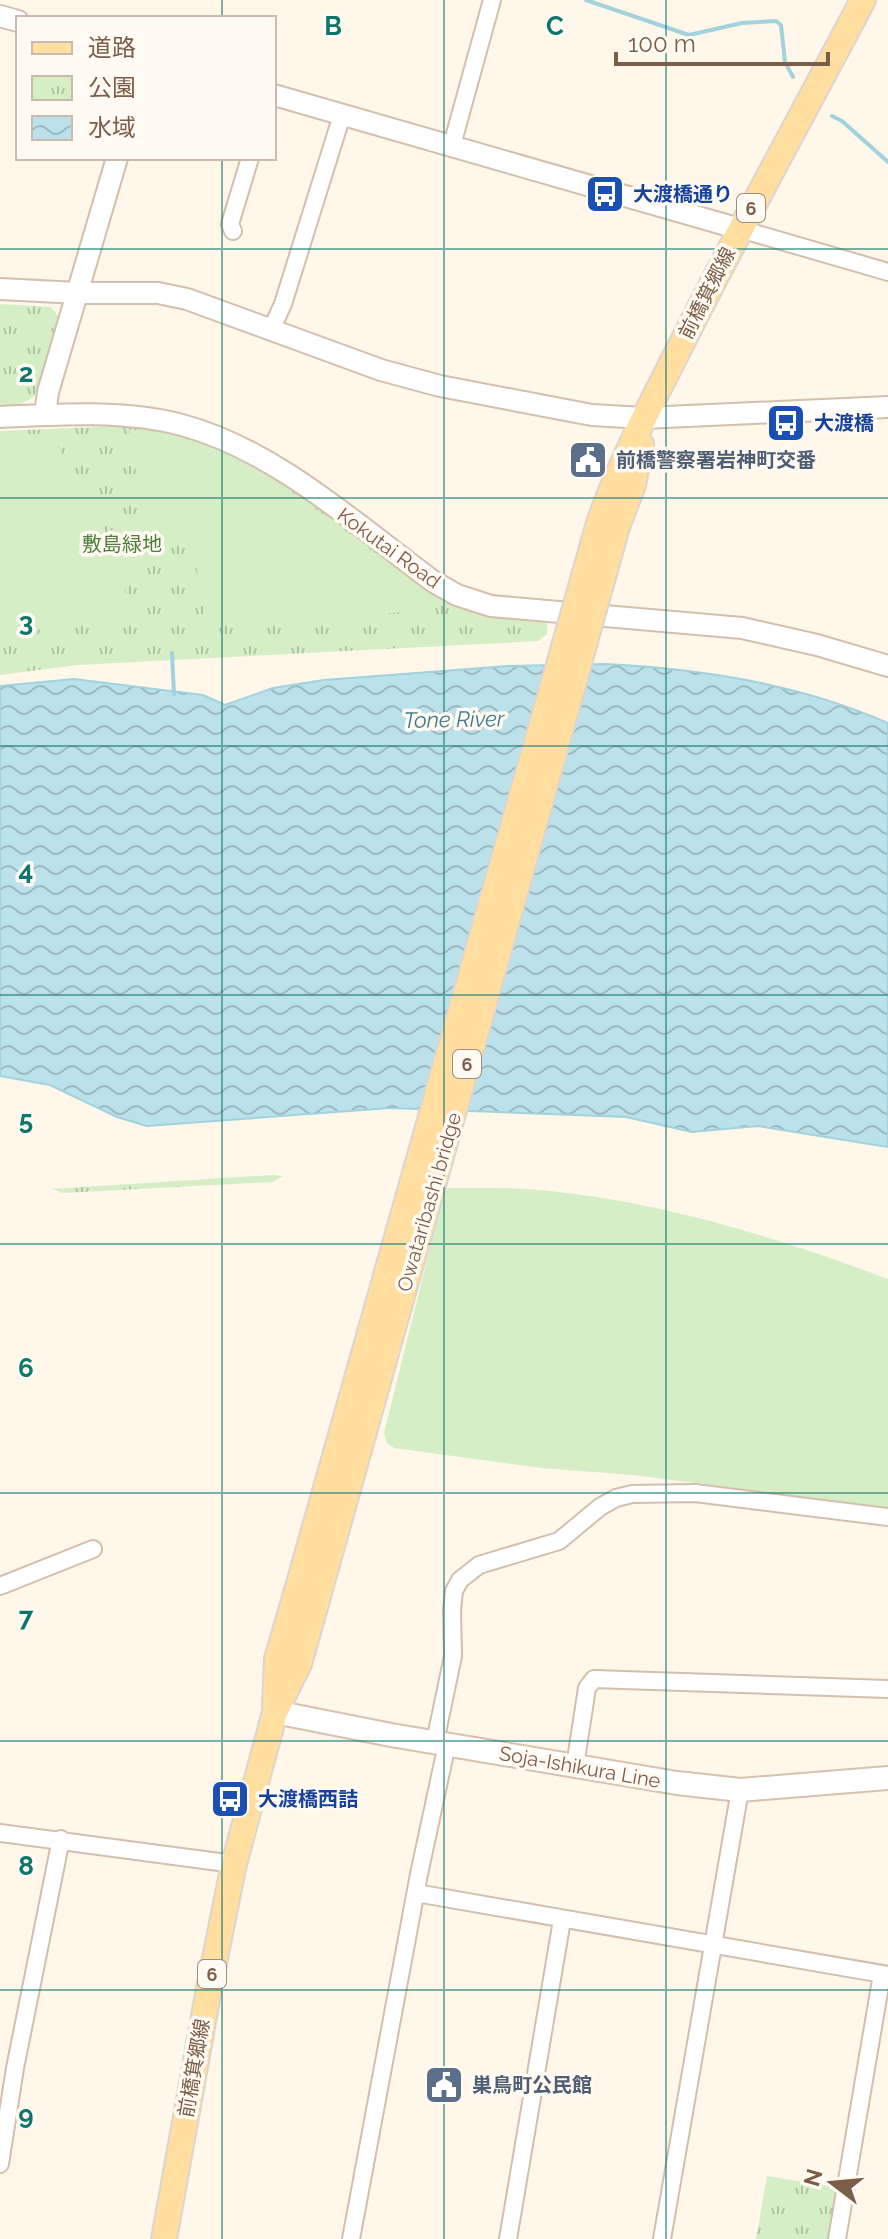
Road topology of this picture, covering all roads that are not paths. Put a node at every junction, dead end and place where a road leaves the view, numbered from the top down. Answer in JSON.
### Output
{"nodes":[{"id":1,"x":492,"y":0,"type":"edge"},
{"id":2,"x":863,"y":0,"type":"edge"},
{"id":3,"x":276,"y":96,"type":"edge"},
{"id":4,"x":342,"y":115,"type":"junction"},
{"id":5,"x":452,"y":145,"type":"junction"},
{"id":6,"x":116,"y":160,"type":"edge"},
{"id":7,"x":249,"y":160,"type":"edge"},
{"id":8,"x":740,"y":229,"type":"junction"},
{"id":9,"x":233,"y":231,"type":"dead end"},
{"id":10,"x":888,"y":272,"type":"edge"},
{"id":11,"x":0,"y":289,"type":"edge"},
{"id":12,"x":78,"y":293,"type":"junction"},
{"id":13,"x":271,"y":330,"type":"junction"},
{"id":14,"x":888,"y":407,"type":"edge"},
{"id":15,"x":45,"y":414,"type":"junction"},
{"id":16,"x":0,"y":417,"type":"edge"},
{"id":17,"x":644,"y":418,"type":"junction"},
{"id":18,"x":608,"y":525,"type":"joint"},
{"id":19,"x":888,"y":666,"type":"edge"},
{"id":20,"x":888,"y":1517,"type":"edge"},
{"id":21,"x":93,"y":1549,"type":"dead end"},
{"id":22,"x":0,"y":1586,"type":"edge"},
{"id":23,"x":306,"y":1597,"type":"joint"},
{"id":24,"x":888,"y":1689,"type":"edge"},
{"id":25,"x":275,"y":1712,"type":"junction"},
{"id":26,"x":441,"y":1743,"type":"junction"},
{"id":27,"x":575,"y":1766,"type":"junction"},
{"id":28,"x":888,"y":1778,"type":"edge"},
{"id":29,"x":740,"y":1790,"type":"junction"},
{"id":30,"x":0,"y":1833,"type":"edge"},
{"id":31,"x":61,"y":1839,"type":"junction"},
{"id":32,"x":234,"y":1864,"type":"junction"},
{"id":33,"x":416,"y":1893,"type":"junction"},
{"id":34,"x":562,"y":1920,"type":"junction"},
{"id":35,"x":712,"y":1944,"type":"junction"},
{"id":36,"x":885,"y":1974,"type":"edge"},
{"id":37,"x":0,"y":2164,"type":"edge"},
{"id":38,"x":355,"y":2238,"type":"edge"},
{"id":39,"x":164,"y":2239,"type":"edge"},
{"id":40,"x":508,"y":2239,"type":"edge"},
{"id":41,"x":662,"y":2239,"type":"edge"},
{"id":42,"x":837,"y":2239,"type":"edge"}],
"edges":[{"from":1,"to":5,"type":"street"},
{"from":2,"to":8,"type":"main road","name":"前橋箕郷線","number":"6"},
{"from":3,"to":4,"type":"street"},
{"from":4,"to":5,"type":"street"},
{"from":4,"to":13,"type":"street"},
{"from":5,"to":8,"type":"street"},
{"from":6,"to":12,"type":"street"},
{"from":7,"to":9,"type":"street"},
{"from":8,"to":10,"type":"street"},
{"from":8,"to":17,"type":"main road","name":"前橋箕郷線","number":"6"},
{"from":11,"to":12,"type":"street"},
{"from":12,"to":13,"type":"street"},
{"from":12,"to":15,"type":"street"},
{"from":13,"to":17,"type":"street"},
{"from":14,"to":17,"type":"street"},
{"from":15,"to":16,"type":"street","name":"Kokutai Road"},
{"from":15,"to":19,"type":"street","name":"Kokutai Road"},
{"from":17,"to":18,"type":"main road","name":"前橋箕郷線","number":"6"},
{"from":18,"to":23,"type":"main road","name":"Owataribashi bridge","number":"6","bridge":true},
{"from":20,"to":26,"type":"street"},
{"from":21,"to":22,"type":"street"},
{"from":23,"to":25,"type":"main road","name":"前橋箕郷線","number":"6"},
{"from":24,"to":27,"type":"street"},
{"from":25,"to":26,"type":"main road","name":"Soja-Ishikura Line"},
{"from":25,"to":32,"type":"main road","name":"前橋箕郷線","number":"6"},
{"from":26,"to":27,"type":"main road","name":"Soja-Ishikura Line"},
{"from":26,"to":33,"type":"street"},
{"from":27,"to":29,"type":"main road","name":"Soja-Ishikura Line"},
{"from":28,"to":29,"type":"main road","name":"Soja-Ishikura Line"},
{"from":29,"to":35,"type":"street"},
{"from":30,"to":31,"type":"street"},
{"from":31,"to":32,"type":"street"},
{"from":31,"to":37,"type":"street"},
{"from":32,"to":39,"type":"main road","name":"前橋箕郷線","number":"6"},
{"from":33,"to":34,"type":"street"},
{"from":33,"to":38,"type":"street"},
{"from":34,"to":35,"type":"street"},
{"from":34,"to":40,"type":"street"},
{"from":35,"to":36,"type":"street"},
{"from":35,"to":41,"type":"street"},
{"from":36,"to":42,"type":"street"}]}
